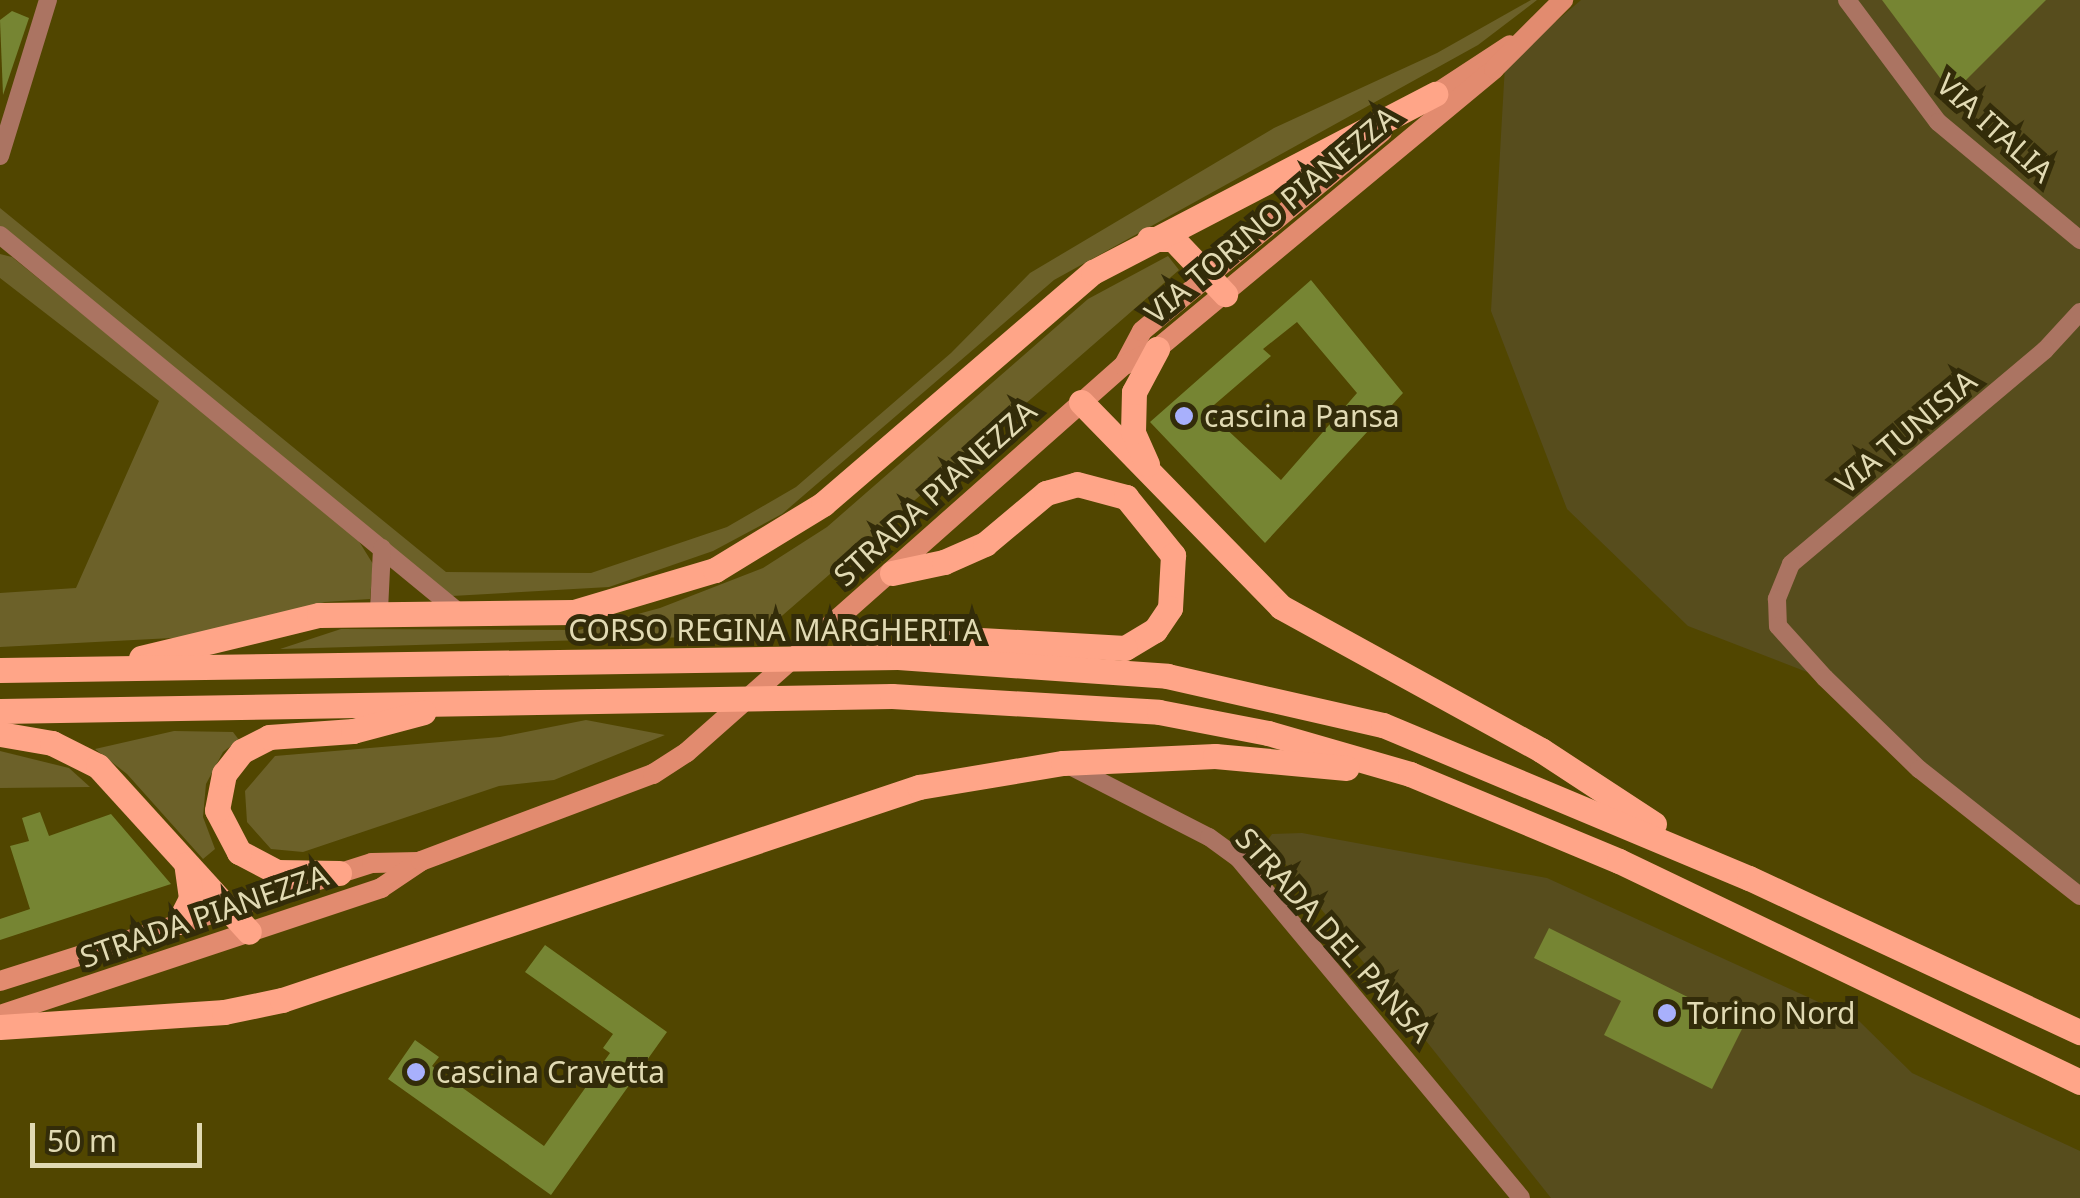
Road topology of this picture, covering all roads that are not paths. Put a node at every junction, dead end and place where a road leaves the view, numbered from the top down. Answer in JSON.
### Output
{"nodes":[{"id":1,"x":48,"y":0,"type":"edge"},
{"id":2,"x":1563,"y":0,"type":"edge"},
{"id":3,"x":1847,"y":0,"type":"edge"},
{"id":4,"x":1512,"y":44,"type":"junction"},
{"id":5,"x":1435,"y":94,"type":"junction"},
{"id":6,"x":0,"y":156,"type":"edge"},
{"id":7,"x":0,"y":235,"type":"edge"},
{"id":8,"x":1147,"y":240,"type":"junction"},
{"id":9,"x":2080,"y":240,"type":"edge"},
{"id":10,"x":1216,"y":284,"type":"junction"},
{"id":11,"x":2080,"y":312,"type":"edge"},
{"id":12,"x":1157,"y":349,"type":"junction"},
{"id":13,"x":1124,"y":364,"type":"junction"},
{"id":14,"x":1081,"y":402,"type":"junction"},
{"id":15,"x":1158,"y":486,"type":"junction"},
{"id":16,"x":382,"y":548,"type":"junction"},
{"id":17,"x":892,"y":573,"type":"junction"},
{"id":18,"x":379,"y":610,"type":"junction"},
{"id":19,"x":456,"y":610,"type":"junction"},
{"id":20,"x":898,"y":658,"type":"junction"},
{"id":21,"x":0,"y":670,"type":"edge"},
{"id":22,"x":76,"y":670,"type":"junction"},
{"id":23,"x":463,"y":701,"type":"junction"},
{"id":24,"x":0,"y":711,"type":"edge"},
{"id":25,"x":0,"y":734,"type":"edge"},
{"id":26,"x":1063,"y":763,"type":"junction"},
{"id":27,"x":1410,"y":774,"type":"junction"},
{"id":28,"x":184,"y":859,"type":"junction"},
{"id":29,"x":1708,"y":860,"type":"junction"},
{"id":30,"x":420,"y":862,"type":"junction"},
{"id":31,"x":340,"y":873,"type":"junction"},
{"id":32,"x":2080,"y":896,"type":"edge"},
{"id":33,"x":228,"y":907,"type":"junction"},
{"id":34,"x":179,"y":922,"type":"junction"},
{"id":35,"x":249,"y":932,"type":"junction"},
{"id":36,"x":26,"y":972,"type":"junction"},
{"id":37,"x":0,"y":981,"type":"edge"},
{"id":38,"x":17,"y":1016,"type":"edge"},
{"id":39,"x":0,"y":1027,"type":"edge"},
{"id":40,"x":2080,"y":1032,"type":"edge"},
{"id":41,"x":2080,"y":1082,"type":"edge"},
{"id":42,"x":1521,"y":1198,"type":"edge"}],
"edges":[{"from":1,"to":6,"type":"street"},
{"from":2,"to":4,"type":"main road","name":"VIA TORINO PIANEZZA"},
{"from":3,"to":9,"type":"street","name":"VIA ITALIA"},
{"from":4,"to":5,"type":"main road","name":"VIA TORINO PIANEZZA"},
{"from":4,"to":10,"type":"main road","name":"VIA TORINO PIANEZZA"},
{"from":5,"to":8,"type":"main road"},
{"from":5,"to":10,"type":"main road","name":"VIA TORINO PIANEZZA"},
{"from":7,"to":16,"type":"street"},
{"from":8,"to":10,"type":"main road"},
{"from":8,"to":19,"type":"main road"},
{"from":10,"to":12,"type":"main road","name":"VIA TORINO PIANEZZA"},
{"from":10,"to":13,"type":"main road","name":"VIA TORINO PIANEZZA"},
{"from":11,"to":32,"type":"street","name":"VIA TUNISIA"},
{"from":12,"to":13,"type":"main road","name":"VIA TORINO PIANEZZA"},
{"from":12,"to":15,"type":"main road"},
{"from":13,"to":14,"type":"main road","name":"STRADA PIANEZZA"},
{"from":14,"to":15,"type":"main road"},
{"from":14,"to":17,"type":"main road","name":"STRADA PIANEZZA"},
{"from":15,"to":29,"type":"main road"},
{"from":16,"to":18,"type":"street"},
{"from":16,"to":19,"type":"street"},
{"from":17,"to":20,"type":"main road"},
{"from":17,"to":30,"type":"main road","name":"STRADA PIANEZZA"},
{"from":18,"to":19,"type":"main road"},
{"from":18,"to":22,"type":"main road"},
{"from":20,"to":22,"type":"main road","name":"CORSO REGINA MARGHERITA"},
{"from":20,"to":29,"type":"main road","name":"CORSO REGINA MARGHERITA"},
{"from":21,"to":22,"type":"main road","name":"CORSO REGINA MARGHERITA"},
{"from":23,"to":24,"type":"main road"},
{"from":23,"to":27,"type":"main road"},
{"from":23,"to":31,"type":"main road"},
{"from":25,"to":28,"type":"main road"},
{"from":26,"to":27,"type":"main road"},
{"from":26,"to":38,"type":"main road"},
{"from":26,"to":42,"type":"street","name":"STRADA DEL PANSA"},
{"from":27,"to":41,"type":"main road"},
{"from":28,"to":33,"type":"main road"},
{"from":28,"to":34,"type":"main road"},
{"from":29,"to":40,"type":"main road"},
{"from":30,"to":31,"type":"main road","name":"STRADA PIANEZZA"},
{"from":30,"to":35,"type":"main road","name":"STRADA PIANEZZA"},
{"from":31,"to":33,"type":"main road","name":"STRADA PIANEZZA"},
{"from":33,"to":34,"type":"main road","name":"STRADA PIANEZZA"},
{"from":33,"to":35,"type":"main road"},
{"from":34,"to":36,"type":"main road","name":"STRADA PIANEZZA"},
{"from":35,"to":38,"type":"main road","name":"STRADA PIANEZZA"},
{"from":36,"to":37,"type":"main road","name":"STRADA PIANEZZA"},
{"from":36,"to":38,"type":"main road"},
{"from":38,"to":39,"type":"main road"}]}
